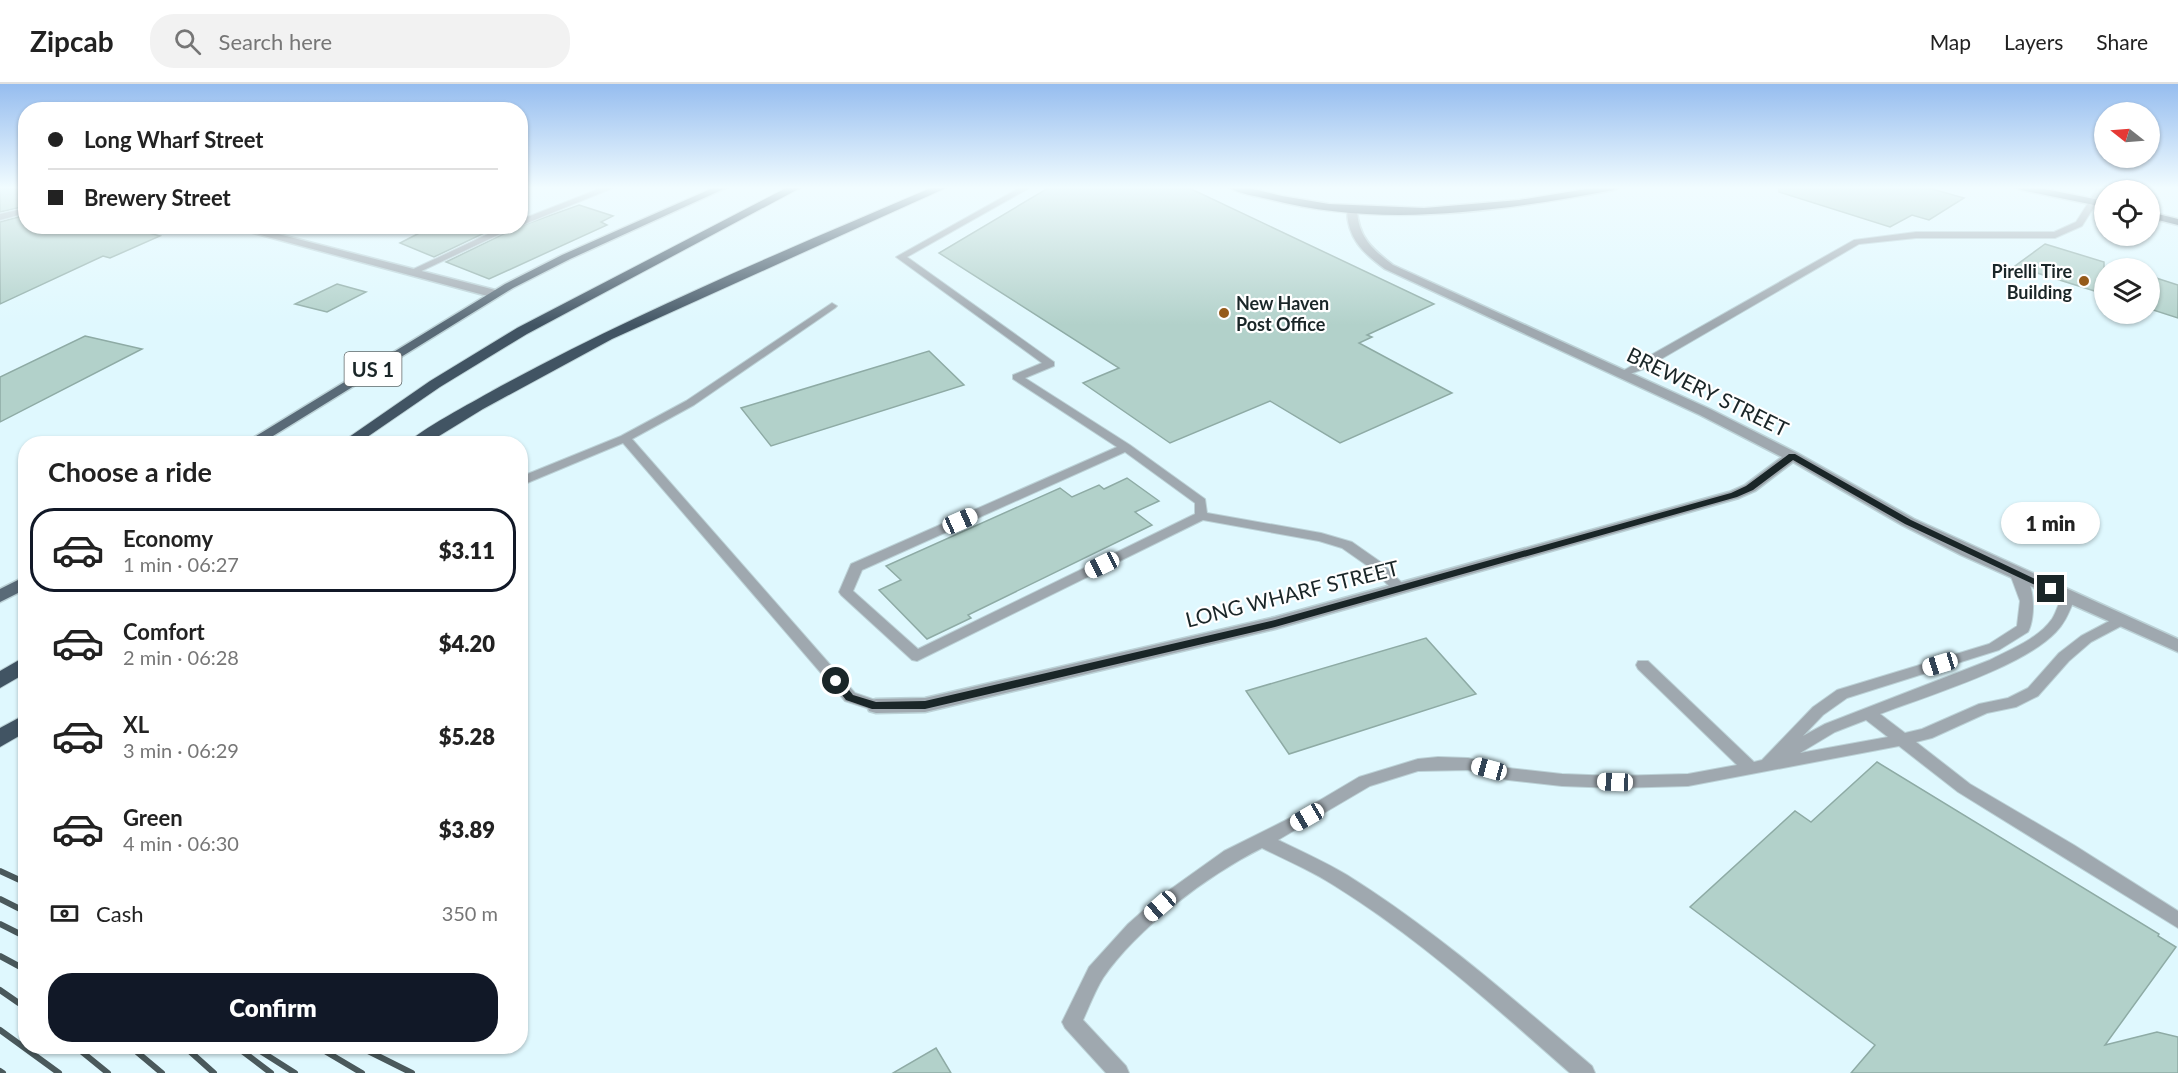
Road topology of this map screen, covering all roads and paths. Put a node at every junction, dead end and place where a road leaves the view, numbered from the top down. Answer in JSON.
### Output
{"nodes":[{"id":1,"x":619,"y":233,"type":"edge"},
{"id":2,"x":708,"y":233,"type":"edge"},
{"id":3,"x":838,"y":233,"type":"edge"},
{"id":4,"x":944,"y":233,"type":"edge"},
{"id":5,"x":1354,"y":233,"type":"edge"},
{"id":6,"x":2059,"y":233,"type":"edge"},
{"id":7,"x":262,"y":234,"type":"edge"},
{"id":8,"x":495,"y":234,"type":"edge"},
{"id":9,"x":410,"y":273,"type":"junction"},
{"id":10,"x":495,"y":294,"type":"junction"},
{"id":11,"x":832,"y":306,"type":"dead end"},
{"id":12,"x":1624,"y":373,"type":"junction"},
{"id":13,"x":263,"y":436,"type":"edge"},
{"id":14,"x":359,"y":436,"type":"edge"},
{"id":15,"x":428,"y":436,"type":"edge"},
{"id":16,"x":625,"y":438,"type":"junction"},
{"id":17,"x":1126,"y":447,"type":"junction"},
{"id":18,"x":1792,"y":456,"type":"junction"},
{"id":19,"x":528,"y":479,"type":"edge"},
{"id":20,"x":1201,"y":516,"type":"junction"},
{"id":21,"x":2017,"y":574,"type":"junction"},
{"id":22,"x":18,"y":586,"type":"edge"},
{"id":23,"x":1400,"y":589,"type":"junction"},
{"id":24,"x":2069,"y":596,"type":"junction"},
{"id":25,"x":0,"y":597,"type":"edge"},
{"id":26,"x":2122,"y":620,"type":"junction"},
{"id":27,"x":2178,"y":646,"type":"edge"},
{"id":28,"x":1643,"y":665,"type":"dead end"},
{"id":29,"x":18,"y":669,"type":"edge"},
{"id":30,"x":0,"y":681,"type":"edge"},
{"id":31,"x":876,"y":706,"type":"joint"},
{"id":32,"x":1868,"y":713,"type":"junction"},
{"id":33,"x":18,"y":727,"type":"edge"},
{"id":34,"x":0,"y":739,"type":"edge"},
{"id":35,"x":1902,"y":740,"type":"junction"},
{"id":36,"x":1768,"y":764,"type":"junction"},
{"id":37,"x":1751,"y":768,"type":"junction"},
{"id":38,"x":1262,"y":840,"type":"junction"},
{"id":39,"x":2178,"y":920,"type":"edge"},
{"id":40,"x":1119,"y":1073,"type":"edge"},
{"id":41,"x":1585,"y":1073,"type":"edge"}],
"edges":[{"from":1,"to":10,"type":"main road","number":"US 1"},
{"from":2,"to":14,"type":"highway"},
{"from":3,"to":15,"type":"highway"},
{"from":4,"to":17,"type":"lane"},
{"from":5,"to":12,"type":"street","name":"BREWERY STREET"},
{"from":6,"to":12,"type":"lane"},
{"from":7,"to":9,"type":"street"},
{"from":8,"to":9,"type":"lane"},
{"from":9,"to":10,"type":"street"},
{"from":10,"to":13,"type":"main road","number":"US 1"},
{"from":11,"to":16,"type":"lane"},
{"from":12,"to":18,"type":"street","name":"BREWERY STREET"},
{"from":16,"to":19,"type":"lane"},
{"from":16,"to":31,"type":"lane","name":"LONG WHARF STREET"},
{"from":17,"to":20,"type":"lane"},
{"from":17,"to":20,"type":"lane"},
{"from":18,"to":21,"type":"street","name":"BREWERY STREET"},
{"from":18,"to":23,"type":"street","name":"LONG WHARF STREET"},
{"from":20,"to":23,"type":"lane"},
{"from":21,"to":24,"type":"street","name":"BREWERY STREET"},
{"from":21,"to":36,"type":"lane"},
{"from":22,"to":25,"type":"main road"},
{"from":23,"to":31,"type":"street","name":"LONG WHARF STREET"},
{"from":24,"to":26,"type":"street","name":"BREWERY STREET"},
{"from":24,"to":32,"type":"lane"},
{"from":26,"to":27,"type":"street","name":"BREWERY STREET"},
{"from":26,"to":35,"type":"lane"},
{"from":28,"to":37,"type":"lane"},
{"from":29,"to":30,"type":"highway"},
{"from":32,"to":35,"type":"lane"},
{"from":32,"to":36,"type":"lane"},
{"from":33,"to":34,"type":"highway"},
{"from":35,"to":36,"type":"lane"},
{"from":35,"to":39,"type":"lane"},
{"from":36,"to":37,"type":"lane"},
{"from":37,"to":38,"type":"lane"},
{"from":38,"to":40,"type":"lane"},
{"from":38,"to":41,"type":"lane"}]}
